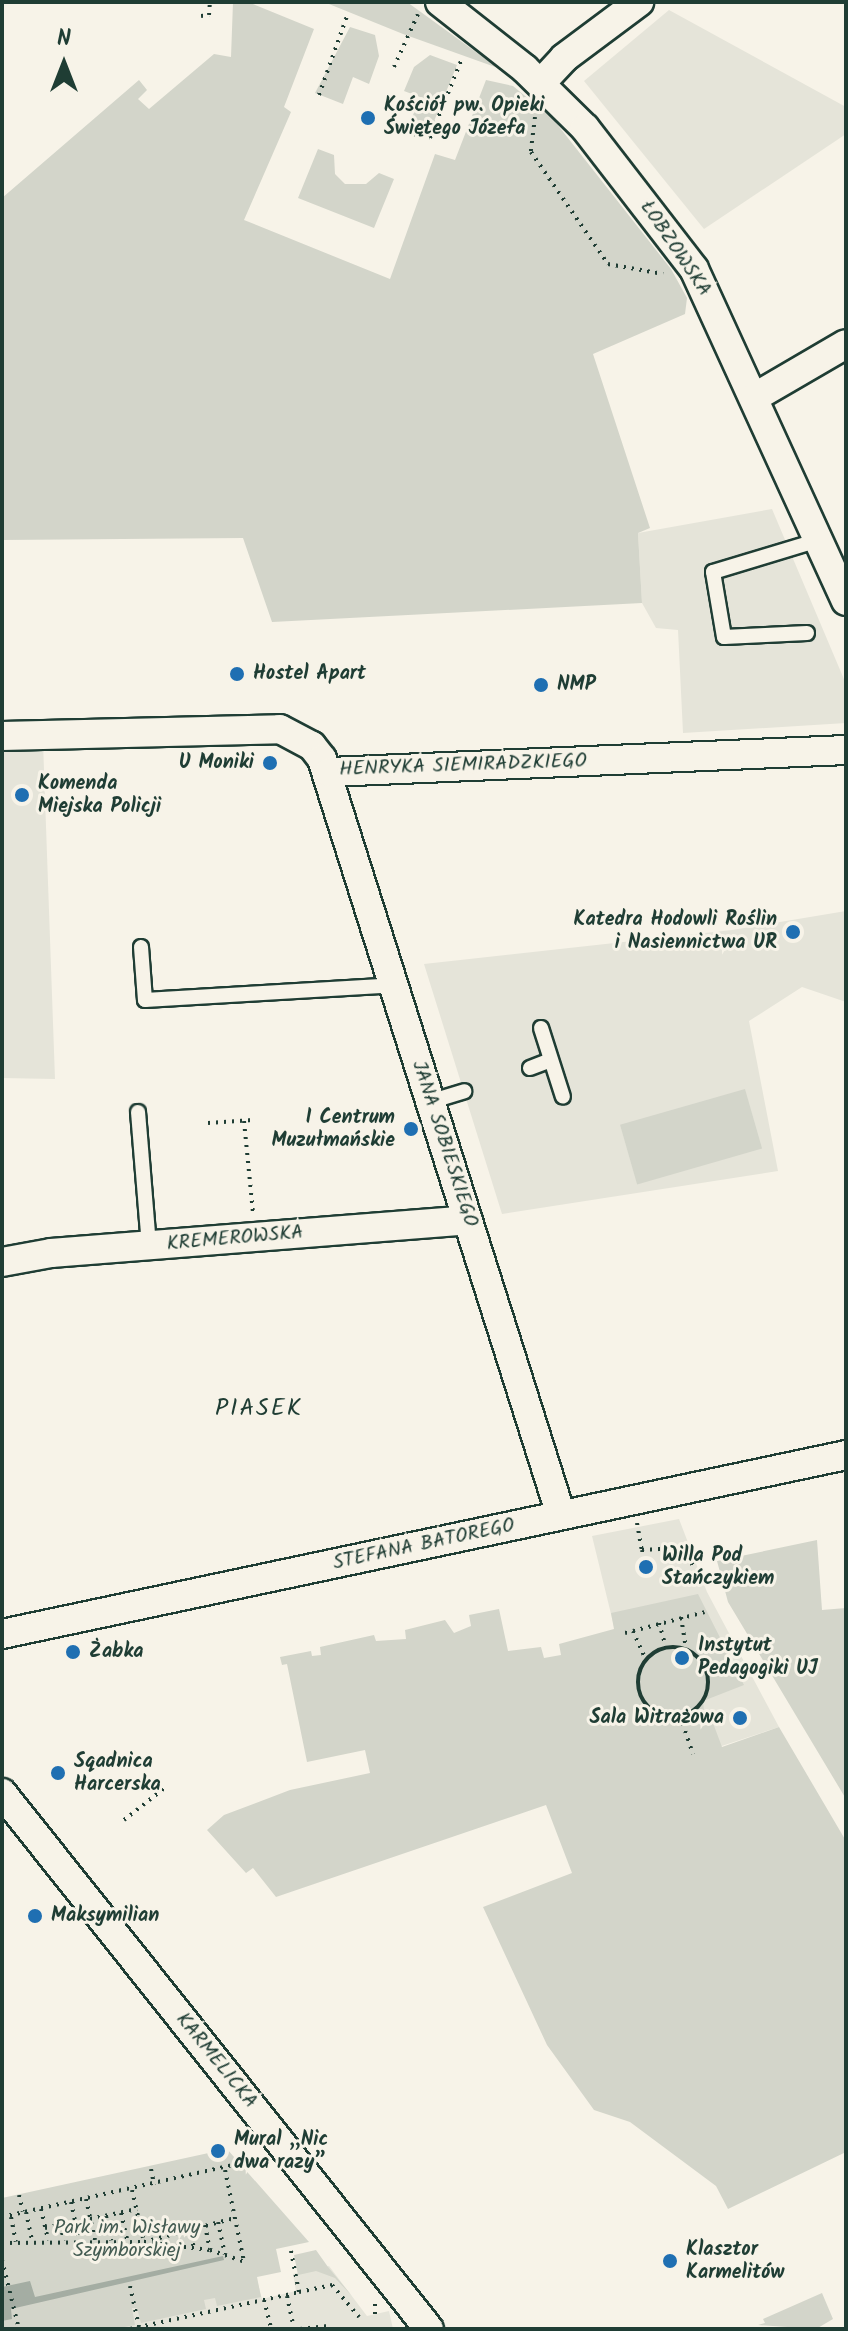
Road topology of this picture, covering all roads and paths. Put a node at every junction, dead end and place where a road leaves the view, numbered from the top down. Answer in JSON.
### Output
{"nodes":[{"id":1,"x":210,"y":2,"type":"edge"},
{"id":2,"x":425,"y":2,"type":"edge"},
{"id":3,"x":440,"y":2,"type":"edge"},
{"id":4,"x":639,"y":2,"type":"edge"},
{"id":5,"x":201,"y":16,"type":"dead end"},
{"id":6,"x":347,"y":16,"type":"dead end"},
{"id":7,"x":461,"y":61,"type":"dead end"},
{"id":8,"x":394,"y":67,"type":"dead end"},
{"id":9,"x":319,"y":95,"type":"dead end"},
{"id":10,"x":538,"y":95,"type":"junction"},
{"id":11,"x":414,"y":134,"type":"dead end"},
{"id":12,"x":668,"y":274,"type":"dead end"},
{"id":13,"x":846,"y":344,"type":"edge"},
{"id":14,"x":755,"y":397,"type":"junction"},
{"id":15,"x":819,"y":540,"type":"junction"},
{"id":16,"x":846,"y":601,"type":"edge"},
{"id":17,"x":807,"y":633,"type":"dead end"},
{"id":18,"x":2,"y":736,"type":"edge"},
{"id":19,"x":846,"y":750,"type":"edge"},
{"id":20,"x":330,"y":772,"type":"junction"},
{"id":21,"x":141,"y":947,"type":"dead end"},
{"id":22,"x":394,"y":985,"type":"junction"},
{"id":23,"x":541,"y":1028,"type":"dead end"},
{"id":24,"x":551,"y":1060,"type":"junction"},
{"id":25,"x":530,"y":1068,"type":"dead end"},
{"id":26,"x":464,"y":1091,"type":"dead end"},
{"id":27,"x":563,"y":1097,"type":"dead end"},
{"id":28,"x":429,"y":1102,"type":"junction"},
{"id":29,"x":138,"y":1112,"type":"dead end"},
{"id":30,"x":253,"y":1120,"type":"dead end"},
{"id":31,"x":244,"y":1121,"type":"junction"},
{"id":32,"x":208,"y":1123,"type":"dead end"},
{"id":33,"x":253,"y":1212,"type":"dead end"},
{"id":34,"x":468,"y":1220,"type":"junction"},
{"id":35,"x":149,"y":1246,"type":"junction"},
{"id":36,"x":2,"y":1262,"type":"edge"},
{"id":37,"x":846,"y":1455,"type":"edge"},
{"id":38,"x":561,"y":1515,"type":"junction"},
{"id":39,"x":637,"y":1520,"type":"dead end"},
{"id":40,"x":673,"y":1548,"type":"dead end"},
{"id":41,"x":664,"y":1549,"type":"dead end"},
{"id":42,"x":642,"y":1550,"type":"junction"},
{"id":43,"x":644,"y":1558,"type":"dead end"},
{"id":44,"x":695,"y":1572,"type":"dead end"},
{"id":45,"x":705,"y":1612,"type":"dead end"},
{"id":46,"x":681,"y":1617,"type":"junction"},
{"id":47,"x":659,"y":1623,"type":"junction"},
{"id":48,"x":633,"y":1631,"type":"junction"},
{"id":49,"x":625,"y":1633,"type":"dead end"},
{"id":50,"x":2,"y":1634,"type":"edge"},
{"id":51,"x":666,"y":1648,"type":"junction"},
{"id":52,"x":686,"y":1650,"type":"junction"},
{"id":53,"x":646,"y":1660,"type":"junction"},
{"id":54,"x":680,"y":1716,"type":"junction"},
{"id":55,"x":693,"y":1754,"type":"dead end"},
{"id":56,"x":167,"y":1786,"type":"dead end"},
{"id":57,"x":2,"y":1793,"type":"edge"},
{"id":58,"x":124,"y":1820,"type":"dead end"},
{"id":59,"x":266,"y":2160,"type":"dead end"},
{"id":60,"x":151,"y":2169,"type":"dead end"},
{"id":61,"x":225,"y":2170,"type":"junction"},
{"id":62,"x":154,"y":2185,"type":"junction"},
{"id":63,"x":132,"y":2189,"type":"junction"},
{"id":64,"x":19,"y":2195,"type":"dead end"},
{"id":65,"x":86,"y":2199,"type":"junction"},
{"id":66,"x":71,"y":2202,"type":"junction"},
{"id":67,"x":41,"y":2209,"type":"junction"},
{"id":68,"x":137,"y":2209,"type":"junction"},
{"id":69,"x":24,"y":2212,"type":"junction"},
{"id":70,"x":121,"y":2213,"type":"junction"},
{"id":71,"x":10,"y":2215,"type":"junction"},
{"id":72,"x":106,"y":2216,"type":"junction"},
{"id":73,"x":2,"y":2217,"type":"edge"},
{"id":74,"x":235,"y":2218,"type":"junction"},
{"id":75,"x":90,"y":2219,"type":"junction"},
{"id":76,"x":75,"y":2222,"type":"junction"},
{"id":77,"x":218,"y":2222,"type":"junction"},
{"id":78,"x":205,"y":2224,"type":"junction"},
{"id":79,"x":60,"y":2225,"type":"junction"},
{"id":80,"x":45,"y":2228,"type":"junction"},
{"id":81,"x":189,"y":2228,"type":"junction"},
{"id":82,"x":166,"y":2233,"type":"junction"},
{"id":83,"x":48,"y":2240,"type":"junction"},
{"id":84,"x":64,"y":2240,"type":"junction"},
{"id":85,"x":79,"y":2240,"type":"junction"},
{"id":86,"x":95,"y":2240,"type":"junction"},
{"id":87,"x":111,"y":2240,"type":"junction"},
{"id":88,"x":127,"y":2240,"type":"junction"},
{"id":89,"x":144,"y":2240,"type":"junction"},
{"id":90,"x":32,"y":2241,"type":"junction"},
{"id":91,"x":16,"y":2242,"type":"junction"},
{"id":92,"x":2,"y":2243,"type":"edge"},
{"id":93,"x":168,"y":2244,"type":"junction"},
{"id":94,"x":194,"y":2248,"type":"junction"},
{"id":95,"x":210,"y":2250,"type":"junction"},
{"id":96,"x":291,"y":2251,"type":"dead end"},
{"id":97,"x":225,"y":2254,"type":"junction"},
{"id":98,"x":2,"y":2260,"type":"edge"},
{"id":99,"x":6,"y":2284,"type":"edge"},
{"id":100,"x":130,"y":2286,"type":"dead end"},
{"id":101,"x":299,"y":2292,"type":"junction"},
{"id":102,"x":287,"y":2295,"type":"junction"},
{"id":103,"x":264,"y":2300,"type":"junction"},
{"id":104,"x":359,"y":2317,"type":"dead end"},
{"id":105,"x":171,"y":2321,"type":"junction"},
{"id":106,"x":328,"y":2326,"type":"dead end"},
{"id":107,"x":139,"y":2328,"type":"edge"},
{"id":108,"x":19,"y":2329,"type":"edge"},
{"id":109,"x":130,"y":2329,"type":"edge"},
{"id":110,"x":172,"y":2329,"type":"edge"},
{"id":111,"x":271,"y":2329,"type":"edge"},
{"id":112,"x":297,"y":2329,"type":"edge"},
{"id":113,"x":429,"y":2329,"type":"edge"}],
"edges":[{"from":1,"to":5,"type":"path"},
{"from":2,"to":8,"type":"path"},
{"from":3,"to":10,"type":"street","name":"ŁOBZOWSKA"},
{"from":4,"to":10,"type":"street"},
{"from":6,"to":9,"type":"path"},
{"from":7,"to":11,"type":"path"},
{"from":10,"to":12,"type":"path"},
{"from":10,"to":14,"type":"street","name":"ŁOBZOWSKA"},
{"from":13,"to":14,"type":"street"},
{"from":14,"to":15,"type":"street","name":"ŁOBZOWSKA"},
{"from":15,"to":16,"type":"street","name":"ŁOBZOWSKA"},
{"from":15,"to":17,"type":"lane"},
{"from":18,"to":20,"type":"street","name":"HENRYKA SIEMIRADZKIEGO"},
{"from":19,"to":20,"type":"street","name":"HENRYKA SIEMIRADZKIEGO"},
{"from":20,"to":22,"type":"street","name":"JANA SOBIESKIEGO"},
{"from":21,"to":22,"type":"lane"},
{"from":22,"to":28,"type":"street","name":"JANA SOBIESKIEGO"},
{"from":23,"to":24,"type":"lane"},
{"from":24,"to":25,"type":"lane"},
{"from":24,"to":27,"type":"lane"},
{"from":26,"to":28,"type":"lane"},
{"from":28,"to":34,"type":"street","name":"JANA SOBIESKIEGO"},
{"from":29,"to":35,"type":"lane"},
{"from":30,"to":31,"type":"path"},
{"from":31,"to":32,"type":"path"},
{"from":31,"to":33,"type":"path"},
{"from":34,"to":35,"type":"street","name":"KREMEROWSKA"},
{"from":34,"to":38,"type":"street","name":"JANA SOBIESKIEGO"},
{"from":35,"to":36,"type":"street","name":"KREMEROWSKA"},
{"from":37,"to":38,"type":"street","name":"STEFANA BATOREGO"},
{"from":38,"to":50,"type":"street","name":"STEFANA BATOREGO"},
{"from":39,"to":42,"type":"path"},
{"from":40,"to":44,"type":"path"},
{"from":41,"to":42,"type":"path"},
{"from":42,"to":43,"type":"path"},
{"from":45,"to":46,"type":"path"},
{"from":46,"to":47,"type":"path"},
{"from":46,"to":52,"type":"path"},
{"from":47,"to":48,"type":"path"},
{"from":47,"to":51,"type":"path"},
{"from":48,"to":49,"type":"path"},
{"from":48,"to":53,"type":"path"},
{"from":51,"to":52,"type":"path"},
{"from":51,"to":53,"type":"path"},
{"from":52,"to":54,"type":"path"},
{"from":53,"to":54,"type":"path"},
{"from":54,"to":55,"type":"path"},
{"from":56,"to":58,"type":"path"},
{"from":57,"to":113,"type":"street","name":"KARMELICKA"},
{"from":59,"to":61,"type":"path"},
{"from":60,"to":62,"type":"path"},
{"from":61,"to":62,"type":"path"},
{"from":61,"to":74,"type":"path"},
{"from":62,"to":63,"type":"path"},
{"from":63,"to":65,"type":"path"},
{"from":63,"to":68,"type":"path"},
{"from":64,"to":69,"type":"path"},
{"from":65,"to":66,"type":"path"},
{"from":65,"to":75,"type":"path"},
{"from":66,"to":67,"type":"path"},
{"from":66,"to":76,"type":"path"},
{"from":67,"to":69,"type":"path"},
{"from":67,"to":80,"type":"path"},
{"from":68,"to":70,"type":"path"},
{"from":68,"to":89,"type":"path"},
{"from":69,"to":71,"type":"path"},
{"from":69,"to":90,"type":"path"},
{"from":70,"to":72,"type":"path"},
{"from":70,"to":88,"type":"path"},
{"from":71,"to":73,"type":"path"},
{"from":71,"to":91,"type":"path"},
{"from":72,"to":75,"type":"path"},
{"from":72,"to":87,"type":"path"},
{"from":74,"to":77,"type":"path"},
{"from":74,"to":97,"type":"path"},
{"from":75,"to":86,"type":"path"},
{"from":76,"to":79,"type":"path"},
{"from":76,"to":85,"type":"path"},
{"from":77,"to":78,"type":"path"},
{"from":77,"to":97,"type":"path"},
{"from":78,"to":81,"type":"path"},
{"from":78,"to":95,"type":"path"},
{"from":79,"to":80,"type":"path"},
{"from":79,"to":84,"type":"path"},
{"from":80,"to":83,"type":"path"},
{"from":81,"to":82,"type":"path"},
{"from":81,"to":94,"type":"path"},
{"from":82,"to":89,"type":"path"},
{"from":82,"to":93,"type":"path"},
{"from":83,"to":84,"type":"path"},
{"from":83,"to":90,"type":"path"},
{"from":84,"to":85,"type":"path"},
{"from":85,"to":86,"type":"path"},
{"from":86,"to":87,"type":"path"},
{"from":87,"to":88,"type":"path"},
{"from":88,"to":89,"type":"path"},
{"from":89,"to":93,"type":"path"},
{"from":90,"to":91,"type":"path"},
{"from":91,"to":92,"type":"path"},
{"from":93,"to":94,"type":"path"},
{"from":94,"to":95,"type":"path"},
{"from":95,"to":97,"type":"path"},
{"from":96,"to":101,"type":"path"},
{"from":98,"to":99,"type":"path"},
{"from":99,"to":108,"type":"path"},
{"from":100,"to":107,"type":"path"},
{"from":101,"to":102,"type":"path"},
{"from":101,"to":104,"type":"path"},
{"from":102,"to":103,"type":"path"},
{"from":102,"to":112,"type":"path"},
{"from":103,"to":105,"type":"path"},
{"from":103,"to":111,"type":"path"},
{"from":105,"to":107,"type":"path"},
{"from":105,"to":110,"type":"path"},
{"from":106,"to":112,"type":"path"},
{"from":107,"to":109,"type":"path"}]}
